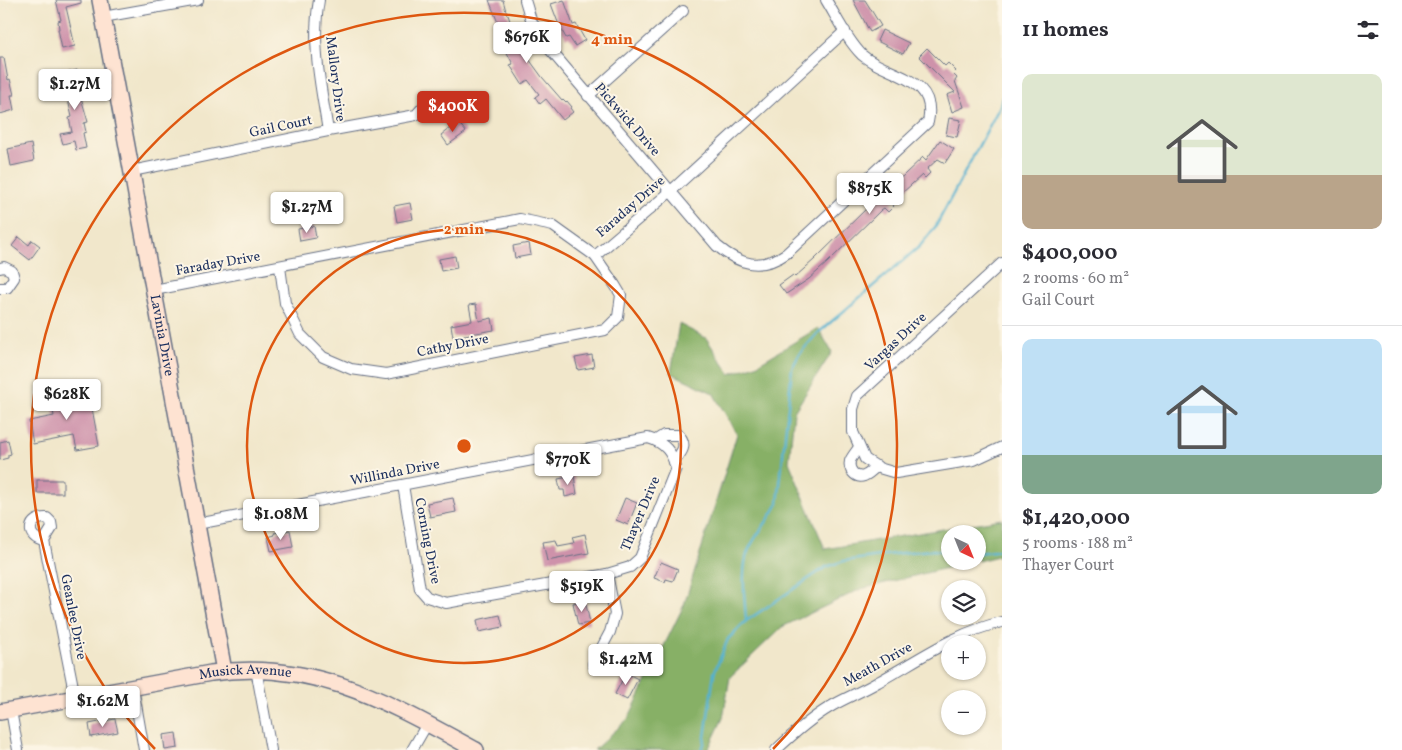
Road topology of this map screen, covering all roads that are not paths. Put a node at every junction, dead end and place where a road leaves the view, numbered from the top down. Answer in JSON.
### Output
{"nodes":[{"id":1,"x":100,"y":0,"type":"edge"},
{"id":2,"x":198,"y":0,"type":"edge"},
{"id":3,"x":319,"y":0,"type":"edge"},
{"id":4,"x":525,"y":0,"type":"edge"},
{"id":5,"x":826,"y":0,"type":"edge"},
{"id":6,"x":683,"y":11,"type":"dead end"},
{"id":7,"x":103,"y":17,"type":"junction"},
{"id":8,"x":845,"y":31,"type":"junction"},
{"id":9,"x":588,"y":96,"type":"junction"},
{"id":10,"x":430,"y":100,"type":"dead end"},
{"id":11,"x":328,"y":131,"type":"junction"},
{"id":12,"x":132,"y":171,"type":"junction"},
{"id":13,"x":671,"y":191,"type":"junction"},
{"id":14,"x":595,"y":256,"type":"junction"},
{"id":15,"x":1002,"y":263,"type":"edge"},
{"id":16,"x":280,"y":266,"type":"junction"},
{"id":17,"x":0,"y":268,"type":"edge"},
{"id":18,"x":0,"y":288,"type":"edge"},
{"id":19,"x":154,"y":290,"type":"junction"},
{"id":20,"x":656,"y":440,"type":"junction"},
{"id":21,"x":1002,"y":446,"type":"edge"},
{"id":22,"x":859,"y":448,"type":"junction"},
{"id":23,"x":674,"y":462,"type":"junction"},
{"id":24,"x":877,"y":466,"type":"junction"},
{"id":25,"x":402,"y":485,"type":"junction"},
{"id":26,"x":197,"y":524,"type":"junction"},
{"id":27,"x":44,"y":541,"type":"dead end"},
{"id":28,"x":606,"y":574,"type":"junction"},
{"id":29,"x":1002,"y":622,"type":"edge"},
{"id":30,"x":593,"y":664,"type":"dead end"},
{"id":31,"x":256,"y":669,"type":"junction"},
{"id":32,"x":224,"y":671,"type":"junction"},
{"id":33,"x":132,"y":687,"type":"junction"},
{"id":34,"x":75,"y":698,"type":"junction"},
{"id":35,"x":5,"y":711,"type":"edge"},
{"id":36,"x":427,"y":724,"type":"junction"},
{"id":37,"x":18,"y":750,"type":"edge"},
{"id":38,"x":144,"y":750,"type":"edge"},
{"id":39,"x":271,"y":750,"type":"edge"},
{"id":40,"x":412,"y":750,"type":"edge"},
{"id":41,"x":476,"y":750,"type":"edge"},
{"id":42,"x":776,"y":750,"type":"edge"}],
"edges":[{"from":1,"to":7,"type":"street","name":"Lavinia Drive"},
{"from":2,"to":7,"type":"street"},
{"from":3,"to":11,"type":"street","name":"Mallory Drive"},
{"from":4,"to":9,"type":"street","name":"Pickwick Drive"},
{"from":5,"to":8,"type":"street"},
{"from":6,"to":9,"type":"street"},
{"from":7,"to":12,"type":"street","name":"Lavinia Drive"},
{"from":8,"to":13,"type":"street","name":"Faraday Drive"},
{"from":8,"to":13,"type":"street","name":"Pickwick Drive"},
{"from":9,"to":13,"type":"street","name":"Pickwick Drive"},
{"from":10,"to":11,"type":"street","name":"Gail Court"},
{"from":11,"to":12,"type":"street","name":"Gail Court"},
{"from":12,"to":19,"type":"street","name":"Lavinia Drive"},
{"from":13,"to":14,"type":"street","name":"Faraday Drive"},
{"from":14,"to":16,"type":"street","name":"Faraday Drive"},
{"from":14,"to":16,"type":"street","name":"Cathy Drive"},
{"from":15,"to":22,"type":"street","name":"Vargas Drive"},
{"from":16,"to":19,"type":"street","name":"Faraday Drive"},
{"from":17,"to":18,"type":"street"},
{"from":19,"to":26,"type":"street","name":"Lavinia Drive"},
{"from":20,"to":23,"type":"street"},
{"from":20,"to":23,"type":"street","name":"Willinda Drive"},
{"from":20,"to":25,"type":"street","name":"Willinda Drive"},
{"from":21,"to":24,"type":"street"},
{"from":22,"to":24,"type":"street","name":"Vargas Drive"},
{"from":22,"to":24,"type":"street"},
{"from":23,"to":28,"type":"street","name":"Thayer Drive"},
{"from":25,"to":26,"type":"street","name":"Willinda Drive"},
{"from":25,"to":28,"type":"street","name":"Corning Drive"},
{"from":26,"to":32,"type":"street","name":"Lavinia Drive"},
{"from":27,"to":34,"type":"street","name":"Geanlee Drive"},
{"from":28,"to":30,"type":"street"},
{"from":29,"to":42,"type":"street","name":"Meath Drive"},
{"from":31,"to":32,"type":"street","name":"Musick Avenue"},
{"from":31,"to":36,"type":"street","name":"Musick Avenue"},
{"from":31,"to":39,"type":"street"},
{"from":32,"to":33,"type":"street","name":"Musick Avenue"},
{"from":33,"to":34,"type":"street","name":"Musick Avenue"},
{"from":33,"to":38,"type":"street"},
{"from":34,"to":35,"type":"street","name":"Musick Avenue"},
{"from":35,"to":37,"type":"street"},
{"from":36,"to":40,"type":"street"},
{"from":36,"to":41,"type":"street","name":"Musick Avenue"}]}
